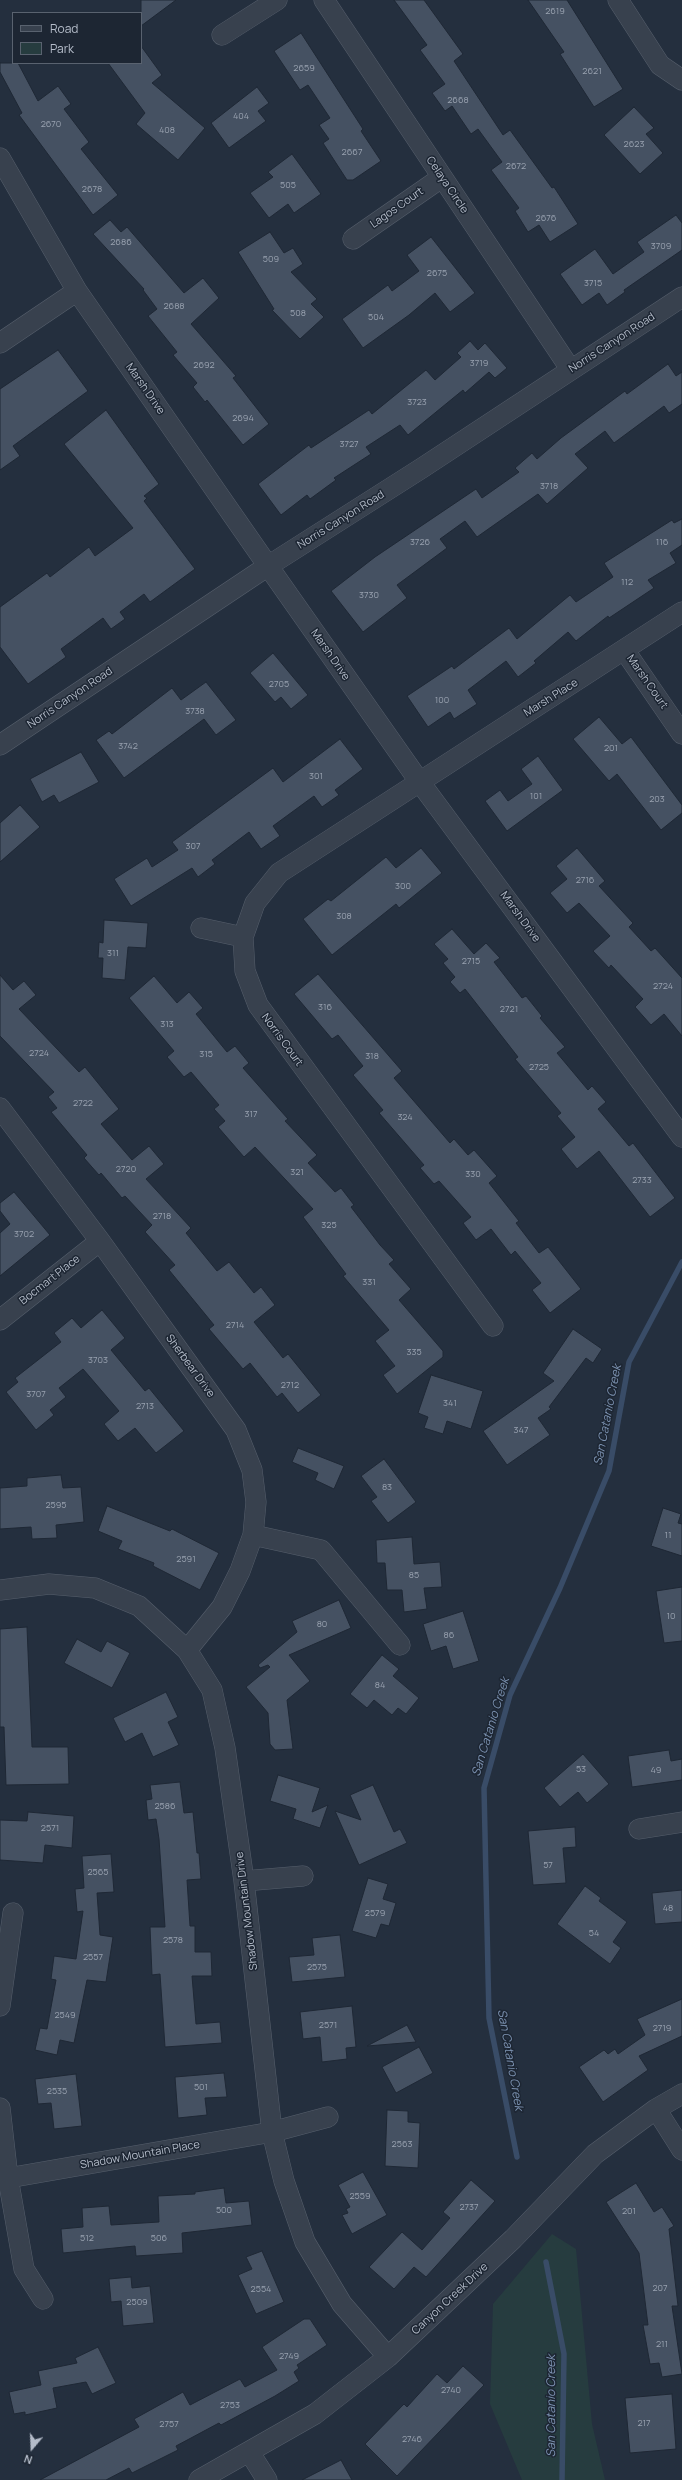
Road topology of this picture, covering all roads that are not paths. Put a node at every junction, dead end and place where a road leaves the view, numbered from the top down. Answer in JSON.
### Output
{"nodes":[{"id":1,"x":277,"y":0,"type":"edge"},
{"id":2,"x":324,"y":0,"type":"edge"},
{"id":3,"x":618,"y":0,"type":"edge"},
{"id":4,"x":222,"y":35,"type":"dead end"},
{"id":5,"x":682,"y":80,"type":"edge"},
{"id":6,"x":0,"y":158,"type":"edge"},
{"id":7,"x":442,"y":178,"type":"junction"},
{"id":8,"x":353,"y":239,"type":"dead end"},
{"id":9,"x":77,"y":291,"type":"junction"},
{"id":10,"x":682,"y":297,"type":"edge"},
{"id":11,"x":0,"y":343,"type":"edge"},
{"id":12,"x":571,"y":370,"type":"junction"},
{"id":13,"x":268,"y":566,"type":"junction"},
{"id":14,"x":682,"y":612,"type":"edge"},
{"id":15,"x":625,"y":651,"type":"junction"},
{"id":16,"x":682,"y":734,"type":"edge"},
{"id":17,"x":0,"y":745,"type":"edge"},
{"id":18,"x":419,"y":781,"type":"junction"},
{"id":19,"x":201,"y":928,"type":"dead end"},
{"id":20,"x":243,"y":937,"type":"junction"},
{"id":21,"x":0,"y":1108,"type":"edge"},
{"id":22,"x":682,"y":1137,"type":"edge"},
{"id":23,"x":100,"y":1241,"type":"junction"},
{"id":24,"x":0,"y":1320,"type":"edge"},
{"id":25,"x":493,"y":1326,"type":"dead end"},
{"id":26,"x":253,"y":1535,"type":"junction"},
{"id":27,"x":0,"y":1590,"type":"edge"},
{"id":28,"x":400,"y":1645,"type":"dead end"},
{"id":29,"x":187,"y":1650,"type":"junction"},
{"id":30,"x":682,"y":1822,"type":"edge"},
{"id":31,"x":639,"y":1830,"type":"dead end"},
{"id":32,"x":303,"y":1876,"type":"dead end"},
{"id":33,"x":244,"y":1881,"type":"junction"},
{"id":34,"x":13,"y":1913,"type":"dead end"},
{"id":35,"x":0,"y":2006,"type":"edge"},
{"id":36,"x":682,"y":2094,"type":"edge"},
{"id":37,"x":0,"y":2108,"type":"edge"},
{"id":38,"x":656,"y":2109,"type":"junction"},
{"id":39,"x":328,"y":2117,"type":"dead end"},
{"id":40,"x":272,"y":2132,"type":"junction"},
{"id":41,"x":682,"y":2150,"type":"edge"},
{"id":42,"x":8,"y":2178,"type":"junction"},
{"id":43,"x":43,"y":2299,"type":"dead end"},
{"id":44,"x":388,"y":2357,"type":"junction"},
{"id":45,"x":250,"y":2453,"type":"junction"},
{"id":46,"x":199,"y":2480,"type":"edge"},
{"id":47,"x":267,"y":2480,"type":"edge"}],
"edges":[{"from":1,"to":4,"type":"street"},
{"from":2,"to":7,"type":"street","name":"Celaya Circle"},
{"from":3,"to":5,"type":"street"},
{"from":6,"to":9,"type":"street","name":"Marsh Drive"},
{"from":7,"to":8,"type":"street","name":"Lagos Court"},
{"from":7,"to":12,"type":"street","name":"Celaya Circle"},
{"from":9,"to":11,"type":"street"},
{"from":9,"to":13,"type":"street","name":"Marsh Drive"},
{"from":10,"to":12,"type":"street","name":"Norris Canyon Road"},
{"from":12,"to":13,"type":"street","name":"Norris Canyon Road"},
{"from":13,"to":17,"type":"street","name":"Norris Canyon Road"},
{"from":13,"to":18,"type":"street","name":"Marsh Drive"},
{"from":14,"to":15,"type":"street","name":"Marsh Place"},
{"from":15,"to":16,"type":"street","name":"Marsh Court"},
{"from":15,"to":18,"type":"street","name":"Marsh Place"},
{"from":18,"to":20,"type":"street","name":"Norris Court"},
{"from":18,"to":22,"type":"street","name":"Marsh Drive"},
{"from":19,"to":20,"type":"street"},
{"from":20,"to":25,"type":"street","name":"Norris Court"},
{"from":21,"to":23,"type":"street","name":"Sherbear Drive"},
{"from":23,"to":24,"type":"street","name":"Bocmart Place"},
{"from":23,"to":26,"type":"street","name":"Sherbear Drive"},
{"from":26,"to":28,"type":"street"},
{"from":26,"to":29,"type":"street","name":"Sherbear Drive"},
{"from":27,"to":29,"type":"street","name":"Shadow Mountain Drive"},
{"from":29,"to":33,"type":"street","name":"Shadow Mountain Drive"},
{"from":30,"to":31,"type":"street"},
{"from":32,"to":33,"type":"street"},
{"from":33,"to":40,"type":"street","name":"Shadow Mountain Drive"},
{"from":34,"to":35,"type":"street"},
{"from":36,"to":38,"type":"street","name":"Canyon Creek Drive"},
{"from":37,"to":42,"type":"street"},
{"from":38,"to":41,"type":"street"},
{"from":38,"to":44,"type":"street","name":"Canyon Creek Drive"},
{"from":39,"to":40,"type":"street","name":"Shadow Mountain Place"},
{"from":40,"to":42,"type":"street","name":"Shadow Mountain Place"},
{"from":40,"to":44,"type":"street","name":"Shadow Mountain Drive"},
{"from":42,"to":43,"type":"street"},
{"from":44,"to":45,"type":"street","name":"Canyon Creek Drive"},
{"from":45,"to":46,"type":"street","name":"Canyon Creek Drive"},
{"from":45,"to":47,"type":"street"}]}
